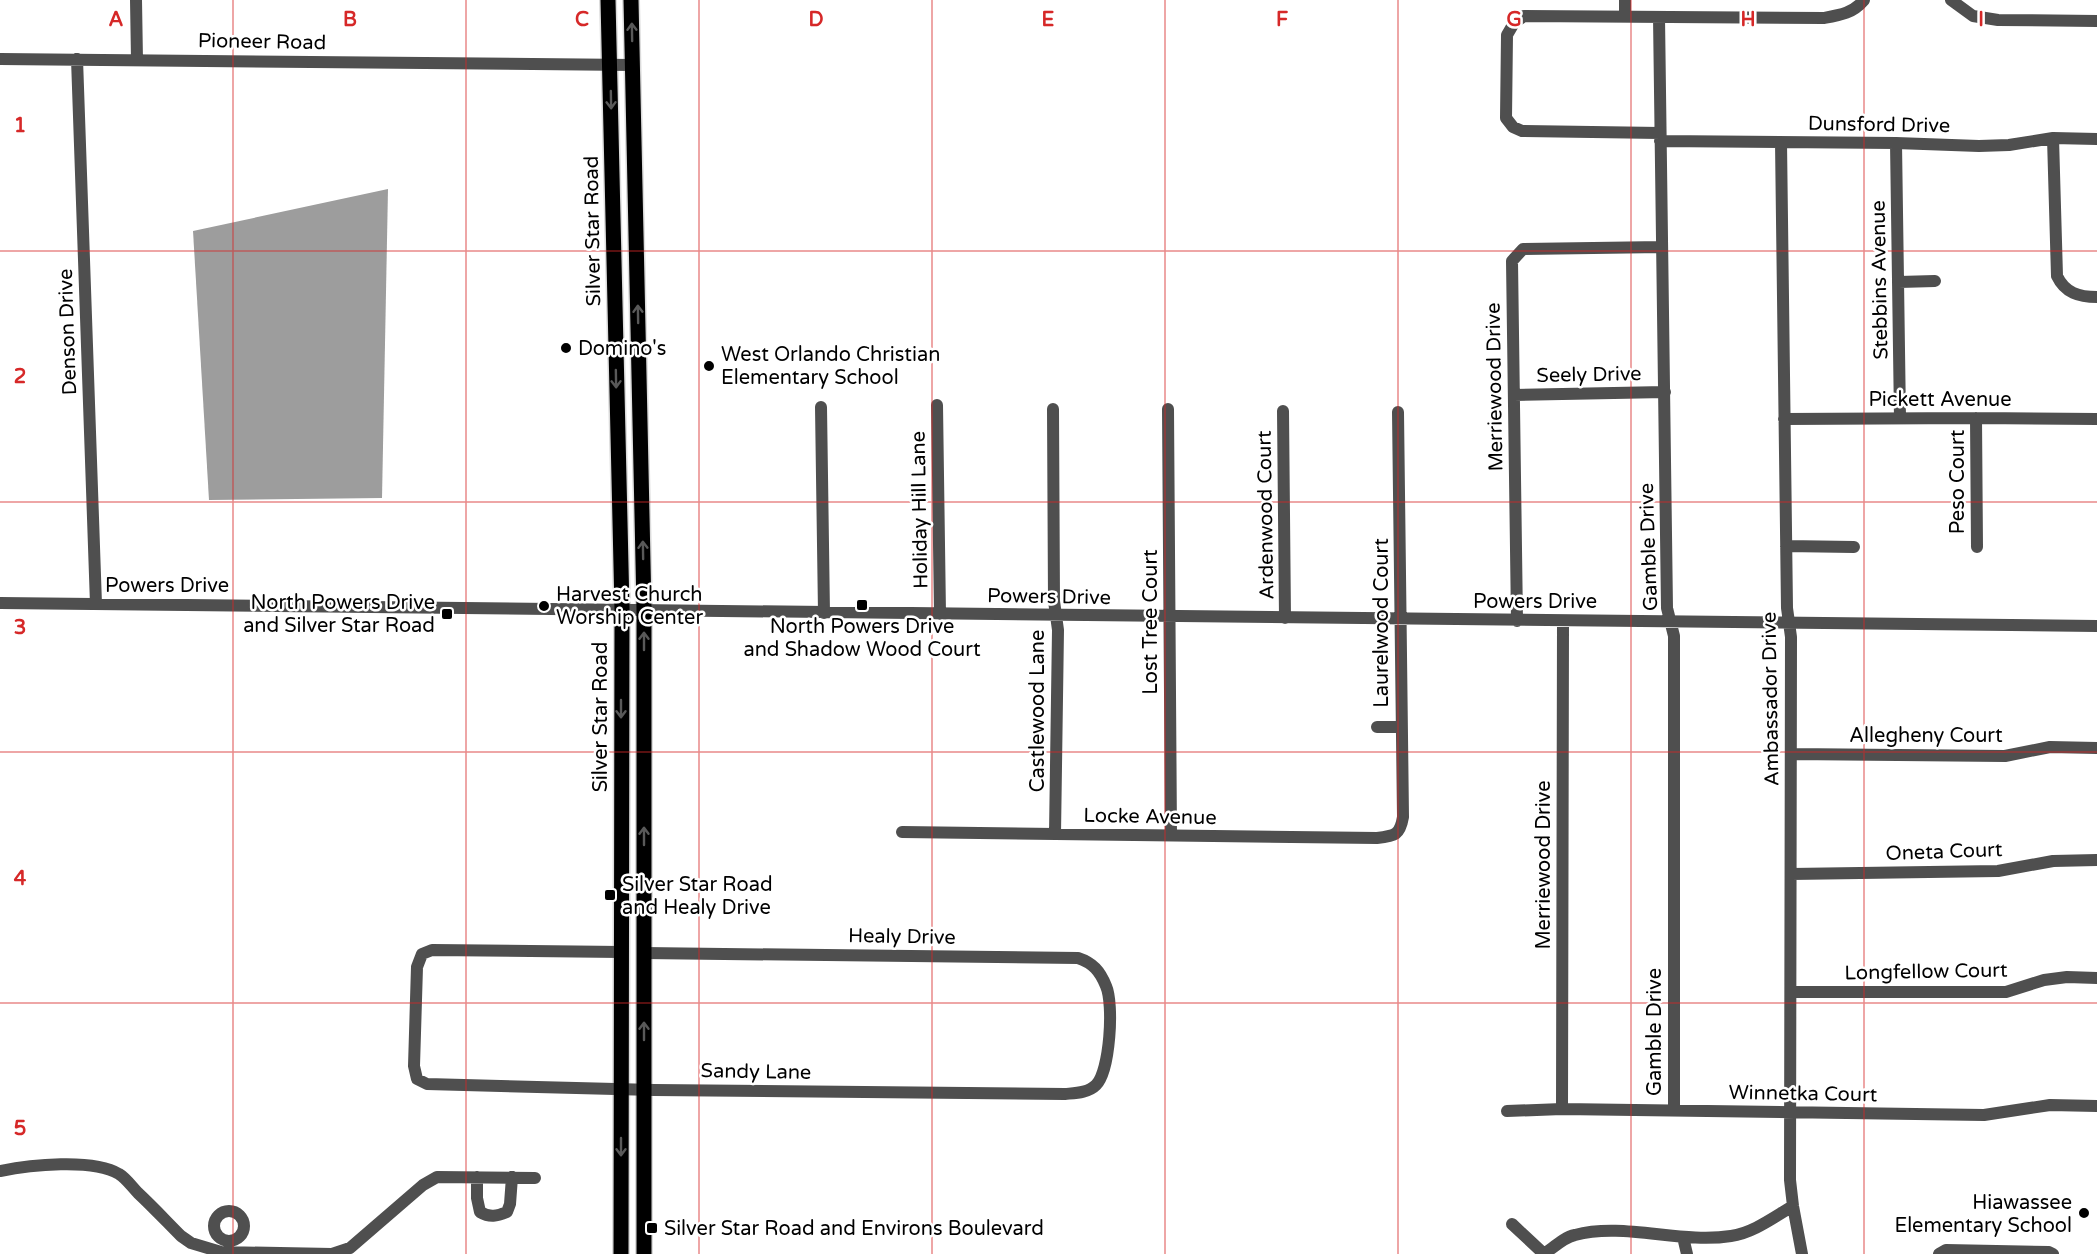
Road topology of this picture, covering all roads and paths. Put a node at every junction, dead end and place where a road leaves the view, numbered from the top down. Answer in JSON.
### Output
{"nodes":[{"id":1,"x":136,"y":0,"type":"edge"},
{"id":2,"x":608,"y":0,"type":"edge"},
{"id":3,"x":631,"y":0,"type":"edge"},
{"id":4,"x":1625,"y":0,"type":"edge"},
{"id":5,"x":1864,"y":0,"type":"edge"},
{"id":6,"x":1951,"y":0,"type":"edge"},
{"id":7,"x":1625,"y":17,"type":"junction"},
{"id":8,"x":1659,"y":17,"type":"junction"},
{"id":9,"x":2097,"y":21,"type":"edge"},
{"id":10,"x":0,"y":59,"type":"edge"},
{"id":11,"x":77,"y":59,"type":"junction"},
{"id":12,"x":137,"y":60,"type":"junction"},
{"id":13,"x":610,"y":64,"type":"junction"},
{"id":14,"x":632,"y":64,"type":"junction"},
{"id":15,"x":1660,"y":137,"type":"junction"},
{"id":16,"x":2052,"y":138,"type":"junction"},
{"id":17,"x":2097,"y":139,"type":"edge"},
{"id":18,"x":1781,"y":142,"type":"junction"},
{"id":19,"x":1896,"y":142,"type":"junction"},
{"id":20,"x":1662,"y":247,"type":"junction"},
{"id":21,"x":1935,"y":281,"type":"dead end"},
{"id":22,"x":1899,"y":282,"type":"junction"},
{"id":23,"x":2097,"y":297,"type":"edge"},
{"id":24,"x":615,"y":333,"type":"junction"},
{"id":25,"x":1665,"y":392,"type":"junction"},
{"id":26,"x":1514,"y":395,"type":"junction"},
{"id":27,"x":937,"y":405,"type":"dead end"},
{"id":28,"x":821,"y":406,"type":"dead end"},
{"id":29,"x":1053,"y":409,"type":"dead end"},
{"id":30,"x":1168,"y":409,"type":"dead end"},
{"id":31,"x":1283,"y":411,"type":"dead end"},
{"id":32,"x":1398,"y":412,"type":"dead end"},
{"id":33,"x":1900,"y":418,"type":"junction"},
{"id":34,"x":1976,"y":418,"type":"junction"},
{"id":35,"x":1784,"y":419,"type":"junction"},
{"id":36,"x":2097,"y":419,"type":"edge"},
{"id":37,"x":641,"y":449,"type":"junction"},
{"id":38,"x":1786,"y":546,"type":"junction"},
{"id":39,"x":1854,"y":547,"type":"dead end"},
{"id":40,"x":1977,"y":547,"type":"dead end"},
{"id":41,"x":0,"y":603,"type":"edge"},
{"id":42,"x":96,"y":604,"type":"junction"},
{"id":43,"x":621,"y":609,"type":"junction"},
{"id":44,"x":644,"y":609,"type":"junction"},
{"id":45,"x":824,"y":613,"type":"junction"},
{"id":46,"x":940,"y":614,"type":"junction"},
{"id":47,"x":1056,"y":615,"type":"junction"},
{"id":48,"x":1170,"y":617,"type":"junction"},
{"id":49,"x":1285,"y":618,"type":"junction"},
{"id":50,"x":1400,"y":619,"type":"junction"},
{"id":51,"x":1516,"y":621,"type":"junction"},
{"id":52,"x":1563,"y":621,"type":"junction"},
{"id":53,"x":1671,"y":622,"type":"junction"},
{"id":54,"x":1789,"y":622,"type":"junction"},
{"id":55,"x":2097,"y":626,"type":"edge"},
{"id":56,"x":1377,"y":727,"type":"dead end"},
{"id":57,"x":1401,"y":727,"type":"junction"},
{"id":58,"x":2097,"y":748,"type":"edge"},
{"id":59,"x":1791,"y":754,"type":"junction"},
{"id":60,"x":902,"y":832,"type":"dead end"},
{"id":61,"x":1397,"y":833,"type":"joint"},
{"id":62,"x":1055,"y":834,"type":"junction"},
{"id":63,"x":1171,"y":835,"type":"junction"},
{"id":64,"x":2097,"y":860,"type":"edge"},
{"id":65,"x":1791,"y":874,"type":"junction"},
{"id":66,"x":621,"y":952,"type":"junction"},
{"id":67,"x":644,"y":953,"type":"junction"},
{"id":68,"x":2097,"y":978,"type":"edge"},
{"id":69,"x":1791,"y":992,"type":"junction"},
{"id":70,"x":1109,"y":1026,"type":"joint"},
{"id":71,"x":621,"y":1089,"type":"junction"},
{"id":72,"x":644,"y":1089,"type":"junction"},
{"id":73,"x":2097,"y":1106,"type":"edge"},
{"id":74,"x":1562,"y":1109,"type":"junction"},
{"id":75,"x":1674,"y":1111,"type":"junction"},
{"id":76,"x":1507,"y":1112,"type":"dead end"},
{"id":77,"x":1792,"y":1112,"type":"junction"},
{"id":78,"x":0,"y":1171,"type":"edge"},
{"id":79,"x":477,"y":1176,"type":"junction"},
{"id":80,"x":512,"y":1177,"type":"junction"},
{"id":81,"x":535,"y":1178,"type":"dead end"},
{"id":82,"x":1793,"y":1206,"type":"junction"},
{"id":83,"x":1512,"y":1224,"type":"dead end"},
{"id":84,"x":1683,"y":1237,"type":"junction"},
{"id":85,"x":621,"y":1254,"type":"edge"},
{"id":86,"x":644,"y":1254,"type":"edge"},
{"id":87,"x":1544,"y":1254,"type":"edge"},
{"id":88,"x":1688,"y":1254,"type":"edge"},
{"id":89,"x":1802,"y":1254,"type":"edge"},
{"id":90,"x":1939,"y":1254,"type":"edge"},
{"id":91,"x":2053,"y":1254,"type":"edge"}],
"edges":[{"from":1,"to":12,"type":"street"},
{"from":2,"to":13,"type":"main road","name":"Silver Star Road"},
{"from":14,"to":3,"type":"main road","one_way":true},
{"from":4,"to":7,"type":"street"},
{"from":5,"to":8,"type":"street"},
{"from":6,"to":9,"type":"street"},
{"from":7,"to":8,"type":"street"},
{"from":7,"to":15,"type":"street","name":"Dunsford Drive"},
{"from":8,"to":15,"type":"street","name":"Gamble Drive"},
{"from":10,"to":11,"type":"street","name":"Pioneer Road"},
{"from":11,"to":12,"type":"street","name":"Pioneer Road"},
{"from":11,"to":42,"type":"street","name":"Denson Drive"},
{"from":12,"to":13,"type":"street","name":"Pioneer Road"},
{"from":13,"to":14,"type":"street","name":"Pioneer Road"},
{"from":13,"to":24,"type":"main road","name":"Silver Star Road","one_way":true},
{"from":37,"to":14,"type":"main road","one_way":true},
{"from":15,"to":18,"type":"street","name":"Dunsford Drive"},
{"from":15,"to":20,"type":"street","name":"Gamble Drive"},
{"from":16,"to":17,"type":"street","name":"Dunsford Drive"},
{"from":16,"to":19,"type":"street","name":"Dunsford Drive"},
{"from":16,"to":23,"type":"street"},
{"from":18,"to":19,"type":"street","name":"Dunsford Drive"},
{"from":18,"to":35,"type":"street","name":"Ambassador Drive"},
{"from":19,"to":22,"type":"street","name":"Stebbins Avenue"},
{"from":20,"to":25,"type":"street","name":"Gamble Drive"},
{"from":20,"to":26,"type":"street","name":"Merriewood Drive"},
{"from":21,"to":22,"type":"street"},
{"from":22,"to":33,"type":"street","name":"Stebbins Avenue"},
{"from":24,"to":37,"type":"main road"},
{"from":24,"to":43,"type":"main road","name":"Silver Star Road","one_way":true},
{"from":25,"to":26,"type":"street","name":"Seely Drive"},
{"from":25,"to":53,"type":"street","name":"Gamble Drive"},
{"from":26,"to":51,"type":"street","name":"Merriewood Drive"},
{"from":27,"to":46,"type":"street","name":"Holiday Hill Lane"},
{"from":28,"to":45,"type":"street"},
{"from":29,"to":47,"type":"street","name":"Castlewood Lane"},
{"from":30,"to":48,"type":"street","name":"Lost Tree Court"},
{"from":31,"to":49,"type":"street","name":"Ardenwood Court"},
{"from":32,"to":50,"type":"street","name":"Laurelwood Court"},
{"from":33,"to":34,"type":"street","name":"Pickett Avenue"},
{"from":33,"to":35,"type":"street","name":"Pickett Avenue"},
{"from":34,"to":36,"type":"street","name":"Pickett Avenue"},
{"from":34,"to":40,"type":"street","name":"Peso Court"},
{"from":35,"to":38,"type":"street","name":"Ambassador Drive"},
{"from":44,"to":37,"type":"main road","one_way":true},
{"from":38,"to":39,"type":"street"},
{"from":38,"to":54,"type":"street","name":"Ambassador Drive"},
{"from":41,"to":42,"type":"street","name":"Powers Drive"},
{"from":42,"to":43,"type":"street","name":"Powers Drive"},
{"from":43,"to":44,"type":"street","name":"Powers Drive"},
{"from":43,"to":66,"type":"main road","name":"Silver Star Road","one_way":true},
{"from":44,"to":45,"type":"street","name":"Powers Drive"},
{"from":67,"to":44,"type":"main road","one_way":true},
{"from":45,"to":46,"type":"street","name":"Powers Drive"},
{"from":46,"to":47,"type":"street","name":"Powers Drive"},
{"from":47,"to":48,"type":"street","name":"Powers Drive"},
{"from":47,"to":62,"type":"street","name":"Castlewood Lane"},
{"from":48,"to":49,"type":"street","name":"Powers Drive"},
{"from":48,"to":63,"type":"street","name":"Lost Tree Court"},
{"from":49,"to":50,"type":"street","name":"Powers Drive"},
{"from":50,"to":51,"type":"street","name":"Powers Drive"},
{"from":50,"to":57,"type":"street","name":"Laurelwood Court"},
{"from":51,"to":52,"type":"street","name":"Powers Drive"},
{"from":52,"to":53,"type":"street","name":"Powers Drive"},
{"from":52,"to":74,"type":"street","name":"Merriewood Drive"},
{"from":53,"to":54,"type":"street","name":"Powers Drive"},
{"from":53,"to":75,"type":"street","name":"Gamble Drive"},
{"from":54,"to":55,"type":"street","name":"Powers Drive"},
{"from":54,"to":59,"type":"street","name":"Ambassador Drive"},
{"from":56,"to":57,"type":"street"},
{"from":57,"to":61,"type":"street","name":"Laurelwood Court"},
{"from":58,"to":59,"type":"street","name":"Allegheny Court"},
{"from":59,"to":65,"type":"street","name":"Ambassador Drive"},
{"from":60,"to":62,"type":"street","name":"Locke Avenue"},
{"from":61,"to":63,"type":"street","name":"Locke Avenue"},
{"from":62,"to":63,"type":"street","name":"Locke Avenue"},
{"from":64,"to":65,"type":"street","name":"Oneta Court"},
{"from":65,"to":69,"type":"street","name":"Ambassador Drive"},
{"from":66,"to":71,"type":"main road","name":"Silver Star Road"},
{"from":66,"to":71,"type":"street","name":"Sandy Lane"},
{"from":67,"to":70,"type":"street","name":"Healy Drive"},
{"from":72,"to":67,"type":"main road","one_way":true},
{"from":68,"to":69,"type":"street","name":"Longfellow Court"},
{"from":69,"to":77,"type":"street","name":"Ambassador Drive"},
{"from":70,"to":72,"type":"street","name":"Sandy Lane"},
{"from":71,"to":72,"type":"street","name":"Sandy Lane"},
{"from":71,"to":85,"type":"main road","name":"Silver Star Road","one_way":true},
{"from":72,"to":86,"type":"main road"},
{"from":73,"to":77,"type":"street","name":"Winnetka Court"},
{"from":74,"to":75,"type":"street","name":"Winnetka Court"},
{"from":74,"to":76,"type":"street","name":"Winnetka Court"},
{"from":75,"to":77,"type":"street","name":"Winnetka Court"},
{"from":77,"to":82,"type":"street","name":"Ambassador Drive"},
{"from":78,"to":79,"type":"street"},
{"from":79,"to":80,"type":"street"},
{"from":79,"to":80,"type":"street"},
{"from":80,"to":81,"type":"street"},
{"from":82,"to":84,"type":"street"},
{"from":82,"to":89,"type":"street","name":"Ambassador Drive"},
{"from":83,"to":87,"type":"street"},
{"from":84,"to":87,"type":"street"},
{"from":84,"to":88,"type":"street"},
{"from":90,"to":91,"type":"street"}]}
